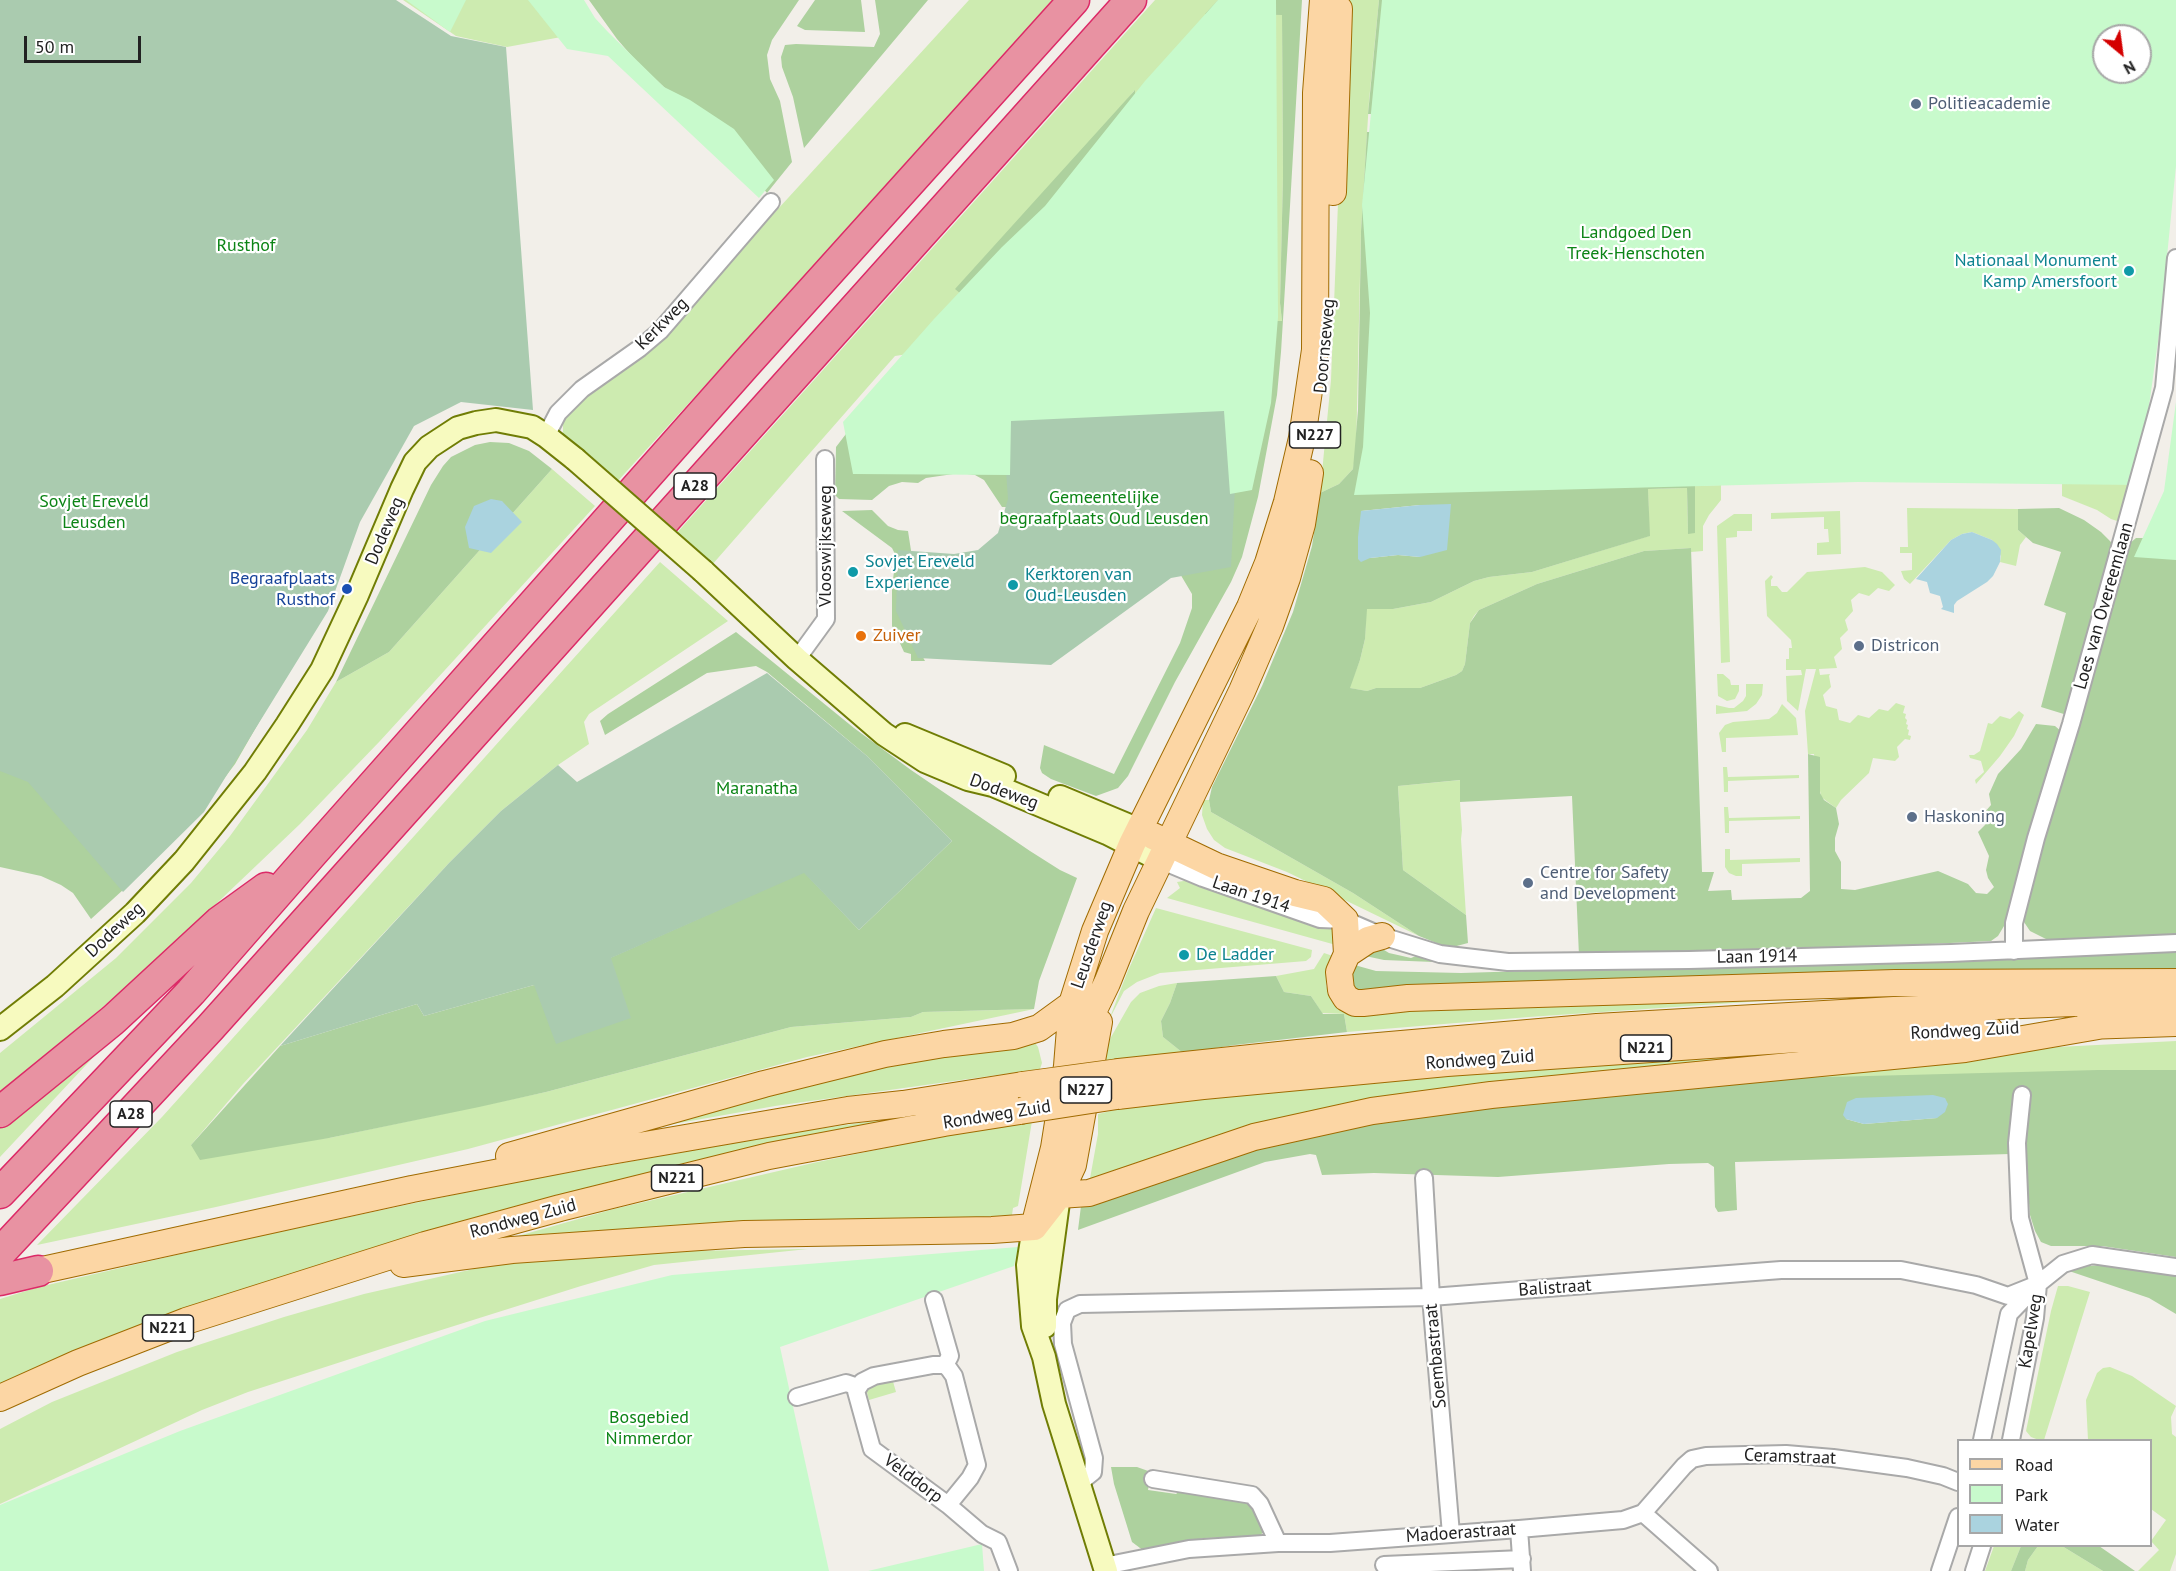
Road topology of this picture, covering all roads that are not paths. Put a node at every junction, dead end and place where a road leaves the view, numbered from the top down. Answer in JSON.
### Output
{"nodes":[{"id":1,"x":1074,"y":0,"type":"edge"},
{"id":2,"x":1131,"y":0,"type":"edge"},
{"id":3,"x":1323,"y":0,"type":"edge"},
{"id":4,"x":1340,"y":0,"type":"edge"},
{"id":5,"x":771,"y":202,"type":"dead end"},
{"id":6,"x":2176,"y":258,"type":"edge"},
{"id":7,"x":546,"y":436,"type":"junction"},
{"id":8,"x":825,"y":459,"type":"dead end"},
{"id":9,"x":797,"y":659,"type":"junction"},
{"id":10,"x":1136,"y":837,"type":"junction"},
{"id":11,"x":1164,"y":851,"type":"junction"},
{"id":12,"x":310,"y":856,"type":"junction"},
{"id":13,"x":1345,"y":920,"type":"junction"},
{"id":14,"x":1382,"y":936,"type":"junction"},
{"id":15,"x":2176,"y":943,"type":"edge"},
{"id":16,"x":2014,"y":951,"type":"junction"},
{"id":17,"x":1347,"y":954,"type":"junction"},
{"id":18,"x":2176,"y":982,"type":"edge"},
{"id":19,"x":1107,"y":983,"type":"junction"},
{"id":20,"x":2176,"y":999,"type":"edge"},
{"id":21,"x":1072,"y":1004,"type":"junction"},
{"id":22,"x":2176,"y":1023,"type":"edge"},
{"id":23,"x":2104,"y":1025,"type":"junction"},
{"id":24,"x":0,"y":1029,"type":"edge"},
{"id":25,"x":1067,"y":1066,"type":"junction"},
{"id":26,"x":1118,"y":1084,"type":"junction"},
{"id":27,"x":2022,"y":1095,"type":"dead end"},
{"id":28,"x":0,"y":1112,"type":"edge"},
{"id":29,"x":1052,"y":1157,"type":"junction"},
{"id":30,"x":1424,"y":1178,"type":"dead end"},
{"id":31,"x":412,"y":1189,"type":"junction"},
{"id":32,"x":0,"y":1193,"type":"edge"},
{"id":33,"x":1059,"y":1195,"type":"junction"},
{"id":34,"x":1034,"y":1227,"type":"junction"},
{"id":35,"x":0,"y":1253,"type":"edge"},
{"id":36,"x":2176,"y":1267,"type":"edge"},
{"id":37,"x":38,"y":1271,"type":"joint"},
{"id":38,"x":340,"y":1271,"type":"junction"},
{"id":39,"x":0,"y":1280,"type":"edge"},
{"id":40,"x":2038,"y":1284,"type":"junction"},
{"id":41,"x":1431,"y":1297,"type":"junction"},
{"id":42,"x":934,"y":1300,"type":"dead end"},
{"id":43,"x":1039,"y":1325,"type":"junction"},
{"id":44,"x":945,"y":1365,"type":"junction"},
{"id":45,"x":858,"y":1387,"type":"junction"},
{"id":46,"x":797,"y":1397,"type":"dead end"},
{"id":47,"x":0,"y":1398,"type":"edge"},
{"id":48,"x":1982,"y":1439,"type":"edge"},
{"id":49,"x":2012,"y":1439,"type":"edge"},
{"id":50,"x":1153,"y":1479,"type":"dead end"},
{"id":51,"x":1957,"y":1481,"type":"edge"},
{"id":52,"x":1078,"y":1484,"type":"junction"},
{"id":53,"x":948,"y":1505,"type":"junction"},
{"id":54,"x":1643,"y":1513,"type":"junction"},
{"id":55,"x":1957,"y":1523,"type":"edge"},
{"id":56,"x":1519,"y":1529,"type":"junction"},
{"id":57,"x":1451,"y":1534,"type":"junction"},
{"id":58,"x":1382,"y":1539,"type":"junction"},
{"id":59,"x":1278,"y":1544,"type":"junction"},
{"id":60,"x":1981,"y":1547,"type":"edge"},
{"id":61,"x":1522,"y":1565,"type":"edge"},
{"id":62,"x":1384,"y":1568,"type":"edge"},
{"id":63,"x":1105,"y":1569,"type":"edge"},
{"id":64,"x":1009,"y":1571,"type":"edge"},
{"id":65,"x":1709,"y":1571,"type":"edge"},
{"id":66,"x":1941,"y":1571,"type":"edge"},
{"id":67,"x":1974,"y":1571,"type":"edge"}],
"edges":[{"from":1,"to":12,"type":"highway","number":"A28"},
{"from":2,"to":35,"type":"highway","number":"A28"},
{"from":3,"to":10,"type":"main road","name":"Doornseweg","number":"N227"},
{"from":4,"to":11,"type":"main road","name":"Doornseweg","number":"N227"},
{"from":5,"to":7,"type":"street","name":"Kerkweg"},
{"from":6,"to":16,"type":"street","name":"Loes van Overeemlaan"},
{"from":7,"to":9,"type":"street","name":"Dodeweg","bridge":true},
{"from":7,"to":24,"type":"street","name":"Dodeweg"},
{"from":8,"to":9,"type":"street","name":"Vlooswijkseweg"},
{"from":9,"to":10,"type":"street","name":"Dodeweg"},
{"from":10,"to":11,"type":"main road","name":"Dodeweg"},
{"from":10,"to":21,"type":"main road","name":"Leusderweg","number":"N227"},
{"from":11,"to":13,"type":"main road","name":"Laan 1914"},
{"from":11,"to":19,"type":"main road","name":"Leusderweg","number":"N227"},
{"from":12,"to":28,"type":"highway","number":"A28"},
{"from":12,"to":32,"type":"highway","number":"A28"},
{"from":13,"to":14,"type":"street","name":"Laan 1914"},
{"from":13,"to":17,"type":"main road"},
{"from":14,"to":16,"type":"street","name":"Laan 1914"},
{"from":14,"to":17,"type":"main road"},
{"from":15,"to":16,"type":"street","name":"Laan 1914"},
{"from":17,"to":18,"type":"main road"},
{"from":19,"to":25,"type":"main road","name":"Leusderweg","number":"N227"},
{"from":19,"to":33,"type":"main road","name":"Leusderweg","number":"N227"},
{"from":20,"to":26,"type":"main road","name":"Rondweg Zuid","number":"N221"},
{"from":21,"to":25,"type":"main road","name":"Leusderweg","number":"N227"},
{"from":21,"to":31,"type":"main road","number":"N221"},
{"from":22,"to":23,"type":"main road","name":"Rondweg Zuid","number":"N221"},
{"from":23,"to":26,"type":"main road","name":"Rondweg Zuid","number":"N221"},
{"from":23,"to":33,"type":"main road","number":"N221"},
{"from":25,"to":29,"type":"main road","name":"Leusderweg","number":"N227"},
{"from":26,"to":31,"type":"main road","name":"Rondweg Zuid","number":"N221","bridge":true},
{"from":26,"to":38,"type":"main road","name":"Rondweg Zuid","number":"N221","bridge":true},
{"from":27,"to":40,"type":"street"},
{"from":29,"to":33,"type":"main road","name":"Leusderweg","number":"N227"},
{"from":29,"to":34,"type":"main road","name":"Leusderweg","number":"N227"},
{"from":30,"to":41,"type":"street","name":"Soembastraat"},
{"from":31,"to":37,"type":"main road","name":"Rondweg Zuid","number":"N221"},
{"from":33,"to":34,"type":"main road"},
{"from":33,"to":43,"type":"street","name":"Leusderweg","number":"N227"},
{"from":34,"to":38,"type":"main road","number":"N221"},
{"from":34,"to":43,"type":"street","name":"Leusderweg","number":"N227"},
{"from":36,"to":40,"type":"street"},
{"from":37,"to":39,"type":"highway"},
{"from":38,"to":47,"type":"main road","name":"Rondweg Zuid","number":"N221"},
{"from":40,"to":41,"type":"street","name":"Balistraat"},
{"from":40,"to":48,"type":"street","name":"Kapelweg"},
{"from":40,"to":49,"type":"street","name":"Kapelweg"},
{"from":41,"to":52,"type":"street","name":"Balistraat"},
{"from":41,"to":57,"type":"street","name":"Soembastraat"},
{"from":42,"to":44,"type":"street","name":"Velddorp"},
{"from":43,"to":52,"type":"street","name":"Leusderweg"},
{"from":44,"to":45,"type":"street"},
{"from":44,"to":53,"type":"street","name":"Velddorp"},
{"from":45,"to":46,"type":"street"},
{"from":45,"to":53,"type":"street","name":"Velddorp"},
{"from":50,"to":59,"type":"street"},
{"from":51,"to":54,"type":"street","name":"Ceramstraat"},
{"from":52,"to":63,"type":"street","name":"Leusderweg"},
{"from":53,"to":64,"type":"street","name":"Velddorp"},
{"from":54,"to":56,"type":"street","name":"Madoerastraat"},
{"from":54,"to":65,"type":"street"},
{"from":55,"to":66,"type":"street"},
{"from":56,"to":57,"type":"street","name":"Madoerastraat"},
{"from":56,"to":61,"type":"street"},
{"from":57,"to":58,"type":"street","name":"Madoerastraat"},
{"from":58,"to":59,"type":"street","name":"Madoerastraat"},
{"from":58,"to":62,"type":"street"},
{"from":59,"to":63,"type":"street","name":"Madoerastraat"},
{"from":60,"to":67,"type":"street"},
{"from":61,"to":62,"type":"street","name":"Madoerastraat"}]}
